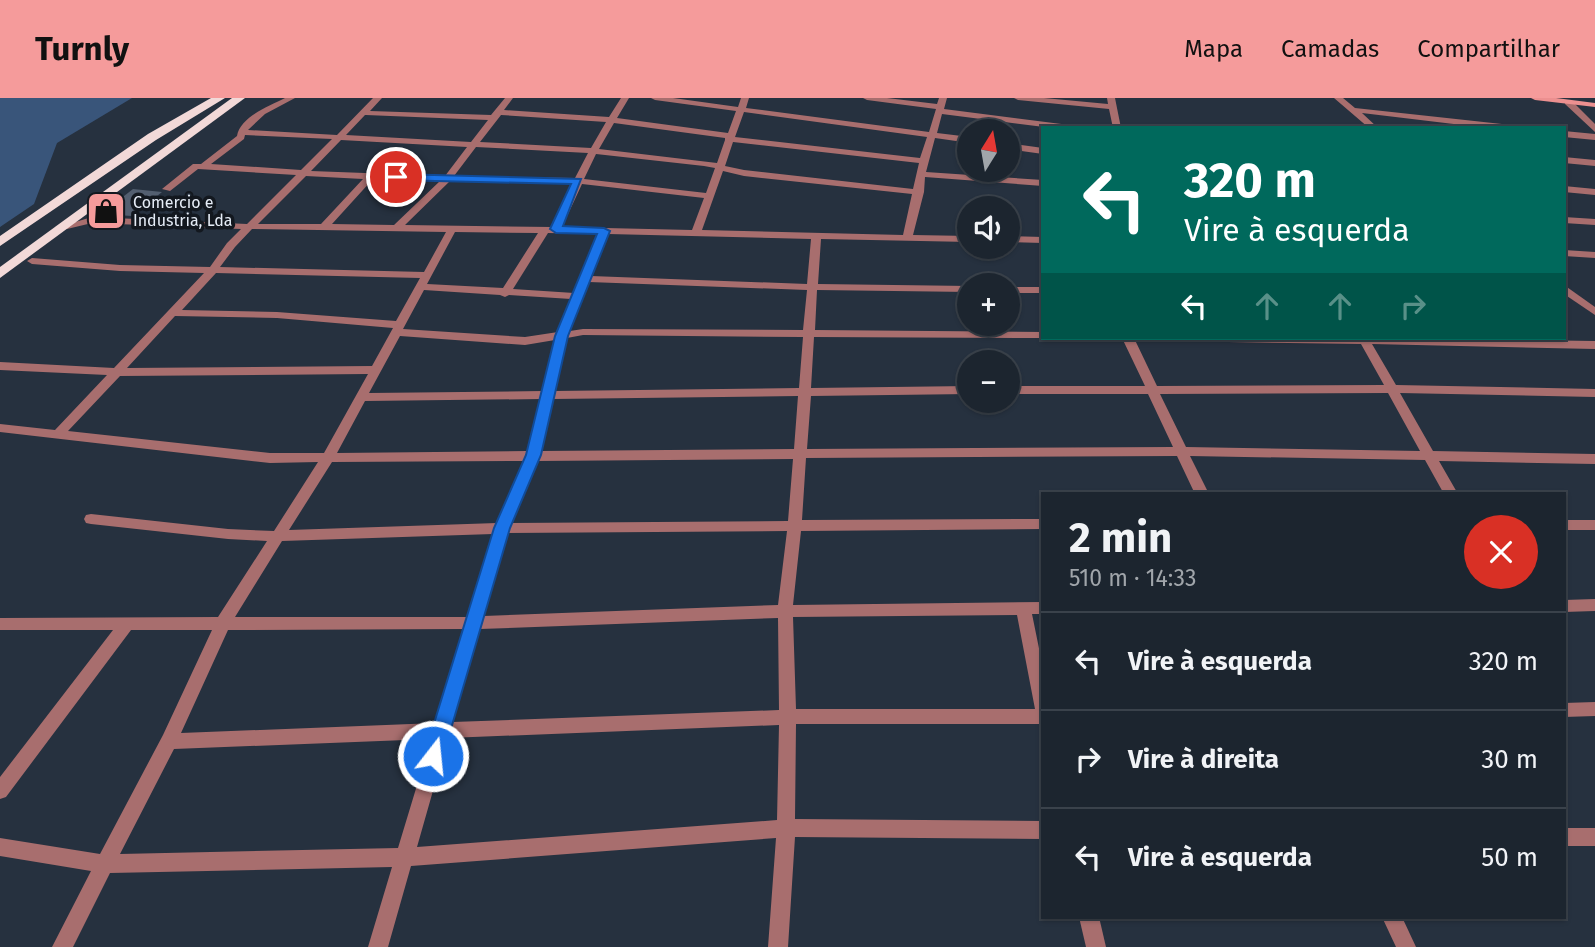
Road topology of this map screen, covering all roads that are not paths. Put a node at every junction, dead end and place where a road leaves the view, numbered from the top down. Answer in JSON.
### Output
{"nodes":[{"id":1,"x":206,"y":98,"type":"edge"},
{"id":2,"x":219,"y":98,"type":"edge"},
{"id":3,"x":239,"y":98,"type":"edge"},
{"id":4,"x":253,"y":98,"type":"edge"},
{"id":5,"x":291,"y":98,"type":"edge"},
{"id":6,"x":378,"y":98,"type":"edge"},
{"id":7,"x":509,"y":98,"type":"edge"},
{"id":8,"x":625,"y":98,"type":"edge"},
{"id":9,"x":654,"y":98,"type":"edge"},
{"id":10,"x":745,"y":98,"type":"edge"},
{"id":11,"x":867,"y":98,"type":"edge"},
{"id":12,"x":1018,"y":98,"type":"edge"},
{"id":13,"x":1338,"y":98,"type":"edge"},
{"id":14,"x":1535,"y":98,"type":"edge"},
{"id":15,"x":1568,"y":102,"type":"junction"},
{"id":16,"x":1112,"y":103,"type":"edge"},
{"id":17,"x":1595,"y":104,"type":"edge"},
{"id":18,"x":941,"y":105,"type":"edge"},
{"id":19,"x":739,"y":108,"type":"junction"},
{"id":20,"x":1353,"y":110,"type":"junction"},
{"id":21,"x":366,"y":113,"type":"junction"},
{"id":22,"x":497,"y":115,"type":"junction"},
{"id":23,"x":612,"y":120,"type":"junction"},
{"id":24,"x":1062,"y":126,"type":"edge"},
{"id":25,"x":1117,"y":126,"type":"edge"},
{"id":26,"x":1372,"y":126,"type":"edge"},
{"id":27,"x":1493,"y":126,"type":"edge"},
{"id":28,"x":1595,"y":129,"type":"edge"},
{"id":29,"x":241,"y":132,"type":"junction"},
{"id":30,"x":1566,"y":134,"type":"edge"},
{"id":31,"x":933,"y":135,"type":"junction"},
{"id":32,"x":152,"y":137,"type":"junction"},
{"id":33,"x":729,"y":137,"type":"junction"},
{"id":34,"x":1595,"y":137,"type":"edge"},
{"id":35,"x":957,"y":138,"type":"edge"},
{"id":36,"x":340,"y":139,"type":"junction"},
{"id":37,"x":186,"y":140,"type":"junction"},
{"id":38,"x":474,"y":146,"type":"junction"},
{"id":39,"x":1020,"y":148,"type":"edge"},
{"id":40,"x":594,"y":151,"type":"junction"},
{"id":41,"x":1041,"y":151,"type":"edge"},
{"id":42,"x":1566,"y":160,"type":"edge"},
{"id":43,"x":924,"y":161,"type":"junction"},
{"id":44,"x":1595,"y":163,"type":"edge"},
{"id":45,"x":202,"y":167,"type":"junction"},
{"id":46,"x":720,"y":167,"type":"junction"},
{"id":47,"x":306,"y":173,"type":"junction"},
{"id":48,"x":922,"y":174,"type":"junction"},
{"id":49,"x":370,"y":177,"type":"junction"},
{"id":50,"x":448,"y":178,"type":"junction"},
{"id":51,"x":578,"y":181,"type":"junction"},
{"id":52,"x":1041,"y":183,"type":"edge"},
{"id":53,"x":167,"y":189,"type":"dead end"},
{"id":54,"x":1566,"y":189,"type":"edge"},
{"id":55,"x":919,"y":192,"type":"junction"},
{"id":56,"x":1595,"y":192,"type":"edge"},
{"id":57,"x":710,"y":196,"type":"junction"},
{"id":58,"x":88,"y":217,"type":"junction"},
{"id":59,"x":1566,"y":220,"type":"edge"},
{"id":60,"x":1595,"y":222,"type":"edge"},
{"id":61,"x":67,"y":226,"type":"joint"},
{"id":62,"x":250,"y":226,"type":"junction"},
{"id":63,"x":323,"y":228,"type":"junction"},
{"id":64,"x":397,"y":228,"type":"junction"},
{"id":65,"x":452,"y":229,"type":"junction"},
{"id":66,"x":550,"y":229,"type":"junction"},
{"id":67,"x":604,"y":231,"type":"junction"},
{"id":68,"x":696,"y":233,"type":"junction"},
{"id":69,"x":816,"y":235,"type":"junction"},
{"id":70,"x":907,"y":238,"type":"junction"},
{"id":71,"x":957,"y":239,"type":"edge"},
{"id":72,"x":1020,"y":239,"type":"edge"},
{"id":73,"x":1041,"y":240,"type":"edge"},
{"id":74,"x":0,"y":242,"type":"edge"},
{"id":75,"x":1566,"y":253,"type":"edge"},
{"id":76,"x":1595,"y":255,"type":"edge"},
{"id":77,"x":32,"y":261,"type":"dead end"},
{"id":78,"x":213,"y":270,"type":"junction"},
{"id":79,"x":0,"y":274,"type":"edge"},
{"id":80,"x":584,"y":279,"type":"junction"},
{"id":81,"x":423,"y":281,"type":"junction"},
{"id":82,"x":810,"y":287,"type":"junction"},
{"id":83,"x":957,"y":289,"type":"edge"},
{"id":84,"x":1020,"y":290,"type":"edge"},
{"id":85,"x":1041,"y":290,"type":"edge"},
{"id":86,"x":505,"y":294,"type":"junction"},
{"id":87,"x":578,"y":296,"type":"junction"},
{"id":88,"x":1571,"y":297,"type":"edge"},
{"id":89,"x":1595,"y":297,"type":"edge"},
{"id":90,"x":1595,"y":312,"type":"edge"},
{"id":91,"x":172,"y":313,"type":"junction"},
{"id":92,"x":397,"y":329,"type":"junction"},
{"id":93,"x":811,"y":335,"type":"junction"},
{"id":94,"x":1041,"y":335,"type":"edge"},
{"id":95,"x":562,"y":336,"type":"junction"},
{"id":96,"x":1129,"y":340,"type":"edge"},
{"id":97,"x":1365,"y":340,"type":"edge"},
{"id":98,"x":1402,"y":340,"type":"edge"},
{"id":99,"x":1595,"y":345,"type":"edge"},
{"id":100,"x":0,"y":366,"type":"edge"},
{"id":101,"x":375,"y":370,"type":"junction"},
{"id":102,"x":117,"y":372,"type":"junction"},
{"id":103,"x":1152,"y":389,"type":"junction"},
{"id":104,"x":957,"y":390,"type":"edge"},
{"id":105,"x":1020,"y":390,"type":"edge"},
{"id":106,"x":1393,"y":390,"type":"junction"},
{"id":107,"x":806,"y":391,"type":"junction"},
{"id":108,"x":1595,"y":393,"type":"edge"},
{"id":109,"x":548,"y":395,"type":"junction"},
{"id":110,"x":361,"y":397,"type":"junction"},
{"id":111,"x":0,"y":428,"type":"edge"},
{"id":112,"x":58,"y":434,"type":"junction"},
{"id":113,"x":1182,"y":451,"type":"junction"},
{"id":114,"x":799,"y":454,"type":"junction"},
{"id":115,"x":533,"y":455,"type":"junction"},
{"id":116,"x":328,"y":458,"type":"junction"},
{"id":117,"x":1431,"y":458,"type":"junction"},
{"id":118,"x":1595,"y":459,"type":"edge"},
{"id":119,"x":1201,"y":492,"type":"edge"},
{"id":120,"x":1450,"y":492,"type":"edge"},
{"id":121,"x":91,"y":519,"type":"dead end"},
{"id":122,"x":1041,"y":524,"type":"edge"},
{"id":123,"x":1566,"y":525,"type":"edge"},
{"id":124,"x":1595,"y":525,"type":"edge"},
{"id":125,"x":795,"y":526,"type":"junction"},
{"id":126,"x":502,"y":528,"type":"junction"},
{"id":127,"x":276,"y":536,"type":"junction"},
{"id":128,"x":1595,"y":605,"type":"edge"},
{"id":129,"x":1566,"y":606,"type":"edge"},
{"id":130,"x":1023,"y":608,"type":"junction"},
{"id":131,"x":1041,"y":608,"type":"edge"},
{"id":132,"x":785,"y":611,"type":"junction"},
{"id":133,"x":224,"y":621,"type":"junction"},
{"id":134,"x":472,"y":623,"type":"junction"},
{"id":135,"x":127,"y":624,"type":"junction"},
{"id":136,"x":3,"y":628,"type":"edge"},
{"id":137,"x":1041,"y":698,"type":"edge"},
{"id":138,"x":1595,"y":709,"type":"edge"},
{"id":139,"x":1566,"y":710,"type":"edge"},
{"id":140,"x":1041,"y":716,"type":"edge"},
{"id":141,"x":788,"y":717,"type":"junction"},
{"id":142,"x":441,"y":730,"type":"junction"},
{"id":143,"x":169,"y":741,"type":"junction"},
{"id":144,"x":0,"y":791,"type":"edge"},
{"id":145,"x":786,"y":828,"type":"junction"},
{"id":146,"x":1041,"y":830,"type":"edge"},
{"id":147,"x":1566,"y":837,"type":"edge"},
{"id":148,"x":1595,"y":838,"type":"edge"},
{"id":149,"x":0,"y":847,"type":"edge"},
{"id":150,"x":403,"y":857,"type":"junction"},
{"id":151,"x":105,"y":864,"type":"junction"},
{"id":152,"x":1089,"y":919,"type":"edge"},
{"id":153,"x":1393,"y":919,"type":"edge"},
{"id":154,"x":62,"y":947,"type":"edge"},
{"id":155,"x":378,"y":947,"type":"edge"},
{"id":156,"x":778,"y":947,"type":"edge"},
{"id":157,"x":1096,"y":947,"type":"edge"},
{"id":158,"x":1406,"y":947,"type":"edge"}],
"edges":[{"from":1,"to":32,"type":"highway"},
{"from":2,"to":32,"type":"highway"},
{"from":3,"to":37,"type":"highway"},
{"from":4,"to":37,"type":"highway"},
{"from":5,"to":29,"type":"street"},
{"from":6,"to":21,"type":"street"},
{"from":7,"to":22,"type":"street"},
{"from":8,"to":23,"type":"street"},
{"from":9,"to":19,"type":"street"},
{"from":10,"to":19,"type":"street"},
{"from":11,"to":18,"type":"street"},
{"from":12,"to":16,"type":"street"},
{"from":13,"to":20,"type":"street"},
{"from":14,"to":15,"type":"main road"},
{"from":15,"to":17,"type":"main road"},
{"from":15,"to":28,"type":"street"},
{"from":16,"to":25,"type":"street"},
{"from":18,"to":24,"type":"street"},
{"from":18,"to":31,"type":"street"},
{"from":19,"to":31,"type":"street"},
{"from":19,"to":33,"type":"street"},
{"from":20,"to":26,"type":"street"},
{"from":20,"to":27,"type":"street"},
{"from":21,"to":22,"type":"street"},
{"from":21,"to":36,"type":"street"},
{"from":22,"to":23,"type":"street"},
{"from":22,"to":38,"type":"street"},
{"from":23,"to":33,"type":"street"},
{"from":23,"to":40,"type":"street"},
{"from":29,"to":36,"type":"street"},
{"from":29,"to":45,"type":"street"},
{"from":30,"to":34,"type":"street"},
{"from":31,"to":35,"type":"street"},
{"from":31,"to":43,"type":"street"},
{"from":32,"to":74,"type":"highway"},
{"from":33,"to":43,"type":"street"},
{"from":33,"to":46,"type":"street"},
{"from":36,"to":38,"type":"street"},
{"from":36,"to":47,"type":"street"},
{"from":37,"to":58,"type":"highway"},
{"from":38,"to":40,"type":"street"},
{"from":38,"to":50,"type":"street"},
{"from":39,"to":41,"type":"street"},
{"from":40,"to":46,"type":"street"},
{"from":40,"to":51,"type":"street"},
{"from":42,"to":44,"type":"street"},
{"from":43,"to":48,"type":"street"},
{"from":45,"to":47,"type":"street"},
{"from":45,"to":53,"type":"street"},
{"from":46,"to":55,"type":"street"},
{"from":46,"to":57,"type":"street"},
{"from":47,"to":49,"type":"street"},
{"from":47,"to":62,"type":"street"},
{"from":48,"to":52,"type":"street"},
{"from":48,"to":55,"type":"street"},
{"from":49,"to":50,"type":"street"},
{"from":49,"to":63,"type":"street"},
{"from":50,"to":51,"type":"street"},
{"from":50,"to":64,"type":"street"},
{"from":51,"to":57,"type":"street"},
{"from":51,"to":66,"type":"street"},
{"from":54,"to":56,"type":"street"},
{"from":55,"to":70,"type":"street"},
{"from":57,"to":68,"type":"street"},
{"from":58,"to":61,"type":"highway"},
{"from":58,"to":62,"type":"street"},
{"from":59,"to":60,"type":"street"},
{"from":61,"to":79,"type":"highway"},
{"from":62,"to":63,"type":"street"},
{"from":62,"to":78,"type":"street"},
{"from":63,"to":64,"type":"street"},
{"from":64,"to":65,"type":"street"},
{"from":65,"to":66,"type":"street"},
{"from":65,"to":81,"type":"street"},
{"from":66,"to":67,"type":"street"},
{"from":66,"to":86,"type":"street"},
{"from":67,"to":68,"type":"street"},
{"from":67,"to":80,"type":"street"},
{"from":68,"to":69,"type":"street"},
{"from":69,"to":70,"type":"street"},
{"from":69,"to":82,"type":"street"},
{"from":70,"to":71,"type":"street"},
{"from":72,"to":73,"type":"street"},
{"from":75,"to":76,"type":"street"},
{"from":77,"to":78,"type":"street"},
{"from":78,"to":81,"type":"street"},
{"from":78,"to":91,"type":"street"},
{"from":80,"to":82,"type":"street"},
{"from":80,"to":87,"type":"street"},
{"from":81,"to":86,"type":"street"},
{"from":81,"to":92,"type":"street"},
{"from":82,"to":83,"type":"street"},
{"from":82,"to":93,"type":"street"},
{"from":84,"to":85,"type":"street"},
{"from":86,"to":87,"type":"street"},
{"from":87,"to":95,"type":"street"},
{"from":88,"to":89,"type":"street"},
{"from":88,"to":90,"type":"street"},
{"from":91,"to":92,"type":"street"},
{"from":91,"to":102,"type":"street"},
{"from":92,"to":95,"type":"street"},
{"from":92,"to":101,"type":"street"},
{"from":93,"to":94,"type":"street"},
{"from":93,"to":95,"type":"street"},
{"from":93,"to":107,"type":"street"},
{"from":95,"to":109,"type":"street"},
{"from":96,"to":103,"type":"street"},
{"from":97,"to":106,"type":"street"},
{"from":98,"to":99,"type":"street"},
{"from":100,"to":102,"type":"street"},
{"from":101,"to":102,"type":"street"},
{"from":101,"to":110,"type":"street"},
{"from":102,"to":112,"type":"street"},
{"from":103,"to":105,"type":"street"},
{"from":103,"to":106,"type":"street"},
{"from":103,"to":113,"type":"street"},
{"from":104,"to":107,"type":"street"},
{"from":106,"to":108,"type":"street"},
{"from":106,"to":117,"type":"street"},
{"from":107,"to":109,"type":"street"},
{"from":107,"to":114,"type":"street"},
{"from":109,"to":110,"type":"street"},
{"from":109,"to":115,"type":"street"},
{"from":110,"to":116,"type":"street"},
{"from":111,"to":112,"type":"street"},
{"from":112,"to":116,"type":"street"},
{"from":113,"to":114,"type":"street"},
{"from":113,"to":117,"type":"street"},
{"from":113,"to":119,"type":"street"},
{"from":114,"to":115,"type":"street"},
{"from":114,"to":125,"type":"street"},
{"from":115,"to":116,"type":"street"},
{"from":115,"to":126,"type":"street"},
{"from":116,"to":127,"type":"street"},
{"from":117,"to":118,"type":"street"},
{"from":117,"to":120,"type":"street"},
{"from":121,"to":127,"type":"street"},
{"from":122,"to":125,"type":"street"},
{"from":123,"to":124,"type":"street"},
{"from":125,"to":126,"type":"street"},
{"from":125,"to":132,"type":"street"},
{"from":126,"to":127,"type":"street"},
{"from":126,"to":134,"type":"street"},
{"from":127,"to":133,"type":"street"},
{"from":128,"to":129,"type":"street"},
{"from":130,"to":131,"type":"street"},
{"from":130,"to":132,"type":"street"},
{"from":130,"to":137,"type":"street"},
{"from":132,"to":134,"type":"street"},
{"from":132,"to":141,"type":"street"},
{"from":133,"to":134,"type":"street"},
{"from":133,"to":135,"type":"street"},
{"from":133,"to":143,"type":"street"},
{"from":134,"to":142,"type":"street"},
{"from":135,"to":136,"type":"street"},
{"from":135,"to":144,"type":"street"},
{"from":138,"to":139,"type":"street"},
{"from":140,"to":141,"type":"street"},
{"from":141,"to":142,"type":"street"},
{"from":141,"to":145,"type":"street"},
{"from":142,"to":143,"type":"street"},
{"from":142,"to":150,"type":"street"},
{"from":143,"to":151,"type":"street"},
{"from":145,"to":146,"type":"street"},
{"from":145,"to":150,"type":"street"},
{"from":145,"to":156,"type":"street"},
{"from":147,"to":148,"type":"street"},
{"from":149,"to":151,"type":"street"},
{"from":150,"to":151,"type":"street"},
{"from":150,"to":155,"type":"street"},
{"from":151,"to":154,"type":"street"},
{"from":152,"to":157,"type":"street"},
{"from":153,"to":158,"type":"street"}]}
